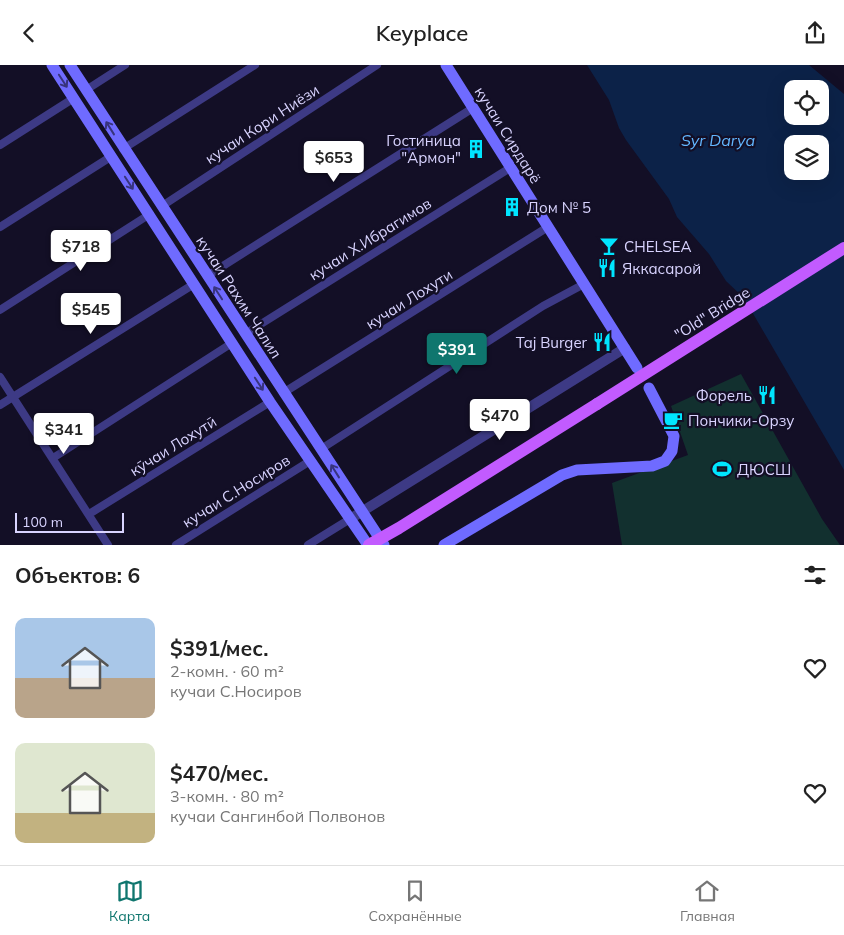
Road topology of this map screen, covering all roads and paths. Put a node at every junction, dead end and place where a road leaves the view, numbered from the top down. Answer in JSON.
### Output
{"nodes":[{"id":1,"x":52,"y":65,"type":"edge"},
{"id":2,"x":70,"y":65,"type":"edge"},
{"id":3,"x":125,"y":65,"type":"edge"},
{"id":4,"x":254,"y":65,"type":"edge"},
{"id":5,"x":377,"y":65,"type":"edge"},
{"id":6,"x":446,"y":65,"type":"edge"},
{"id":7,"x":86,"y":90,"type":"junction"},
{"id":8,"x":74,"y":98,"type":"junction"},
{"id":9,"x":473,"y":108,"type":"junction"},
{"id":10,"x":0,"y":145,"type":"edge"},
{"id":11,"x":123,"y":149,"type":"junction"},
{"id":12,"x":112,"y":156,"type":"junction"},
{"id":13,"x":510,"y":168,"type":"junction"},
{"id":14,"x":162,"y":207,"type":"junction"},
{"id":15,"x":150,"y":215,"type":"junction"},
{"id":16,"x":0,"y":227,"type":"edge"},
{"id":17,"x":548,"y":227,"type":"junction"},
{"id":18,"x":844,"y":248,"type":"edge"},
{"id":19,"x":844,"y":257,"type":"edge"},
{"id":20,"x":207,"y":276,"type":"junction"},
{"id":21,"x":194,"y":284,"type":"junction"},
{"id":22,"x":584,"y":284,"type":"junction"},
{"id":23,"x":0,"y":309,"type":"edge"},
{"id":24,"x":245,"y":334,"type":"junction"},
{"id":25,"x":232,"y":343,"type":"junction"},
{"id":26,"x":625,"y":348,"type":"junction"},
{"id":27,"x":637,"y":368,"type":"dead end"},
{"id":28,"x":0,"y":377,"type":"edge"},
{"id":29,"x":649,"y":388,"type":"dead end"},
{"id":30,"x":283,"y":393,"type":"junction"},
{"id":31,"x":13,"y":397,"type":"junction"},
{"id":32,"x":270,"y":402,"type":"junction"},
{"id":33,"x":0,"y":405,"type":"edge"},
{"id":34,"x":599,"y":407,"type":"junction"},
{"id":35,"x":321,"y":449,"type":"junction"},
{"id":36,"x":53,"y":459,"type":"junction"},
{"id":37,"x":310,"y":461,"type":"junction"},
{"id":38,"x":361,"y":512,"type":"junction"},
{"id":39,"x":89,"y":514,"type":"junction"},
{"id":40,"x":350,"y":519,"type":"junction"},
{"id":41,"x":377,"y":544,"type":"edge"},
{"id":42,"x":108,"y":545,"type":"edge"},
{"id":43,"x":176,"y":545,"type":"edge"},
{"id":44,"x":308,"y":545,"type":"edge"},
{"id":45,"x":444,"y":545,"type":"edge"}],
"edges":[{"from":1,"to":8,"type":"main road","name":"кучаи Рахим Чалил","one_way":true},
{"from":2,"to":7,"type":"main road","name":"кучаи Рахим Чалил"},
{"from":3,"to":7,"type":"street"},
{"from":4,"to":11,"type":"street"},
{"from":5,"to":14,"type":"street","name":"кучаи Кори Ниёзи"},
{"from":6,"to":9,"type":"main road","name":"кучаи Сирдарё"},
{"from":11,"to":7,"type":"main road","name":"кучаи Рахим Чалил","one_way":true},
{"from":8,"to":10,"type":"street"},
{"from":8,"to":12,"type":"main road","name":"кучаи Рахим Чалил"},
{"from":9,"to":13,"type":"main road","name":"кучаи Сирдарё"},
{"from":9,"to":20,"type":"street"},
{"from":11,"to":14,"type":"main road","name":"кучаи Рахим Чалил"},
{"from":12,"to":15,"type":"main road","name":"кучаи Рахим Чалил","one_way":true},
{"from":12,"to":16,"type":"street"},
{"from":13,"to":17,"type":"main road","name":"кучаи Сирдарё"},
{"from":13,"to":24,"type":"street","name":"кучаи Х.Ибрагимов"},
{"from":14,"to":20,"type":"main road","name":"кучаи Рахим Чалил"},
{"from":15,"to":21,"type":"main road","name":"кучаи Рахим Чалил"},
{"from":15,"to":23,"type":"street"},
{"from":17,"to":22,"type":"main road","name":"кучаи Сирдарё"},
{"from":17,"to":30,"type":"street","name":"кучаи Лохути"},
{"from":18,"to":34,"type":"main road","name":"\"Old\" Bridge","bridge":true},
{"from":19,"to":34,"type":"main road","name":"\"Old\" Bridge"},
{"from":24,"to":20,"type":"main road","name":"кучаи Рахим Чалил","one_way":true},
{"from":21,"to":25,"type":"main road","name":"кучаи Рахим Чалил"},
{"from":21,"to":31,"type":"street"},
{"from":22,"to":26,"type":"main road","name":"кучаи Сирдарё"},
{"from":22,"to":35,"type":"street"},
{"from":24,"to":30,"type":"main road","name":"кучаи Рахим Чалил"},
{"from":25,"to":32,"type":"main road","name":"кучаи Рахим Чалил","one_way":true},
{"from":25,"to":36,"type":"street"},
{"from":26,"to":27,"type":"main road","name":"кучаи Сирдарё"},
{"from":26,"to":38,"type":"street"},
{"from":28,"to":31,"type":"street"},
{"from":29,"to":45,"type":"main road"},
{"from":30,"to":35,"type":"main road","name":"кучаи Рахим Чалил"},
{"from":31,"to":33,"type":"street"},
{"from":31,"to":36,"type":"street"},
{"from":32,"to":37,"type":"main road","name":"кучаи Рахим Чалил"},
{"from":32,"to":39,"type":"street","name":"кӯчаи Лохутӣ"},
{"from":34,"to":41,"type":"main road"},
{"from":38,"to":35,"type":"main road","name":"кучаи Рахим Чалил","one_way":true},
{"from":36,"to":39,"type":"street"},
{"from":37,"to":40,"type":"main road","name":"кучаи Рахим Чалил"},
{"from":37,"to":43,"type":"street","name":"кучаи С.Носиров"},
{"from":38,"to":40,"type":"street"},
{"from":38,"to":41,"type":"main road","name":"кучаи Рахим Чалил"},
{"from":39,"to":42,"type":"street"},
{"from":40,"to":41,"type":"main road","name":"кучаи Рахим Чалил"},
{"from":40,"to":44,"type":"street"}]}
